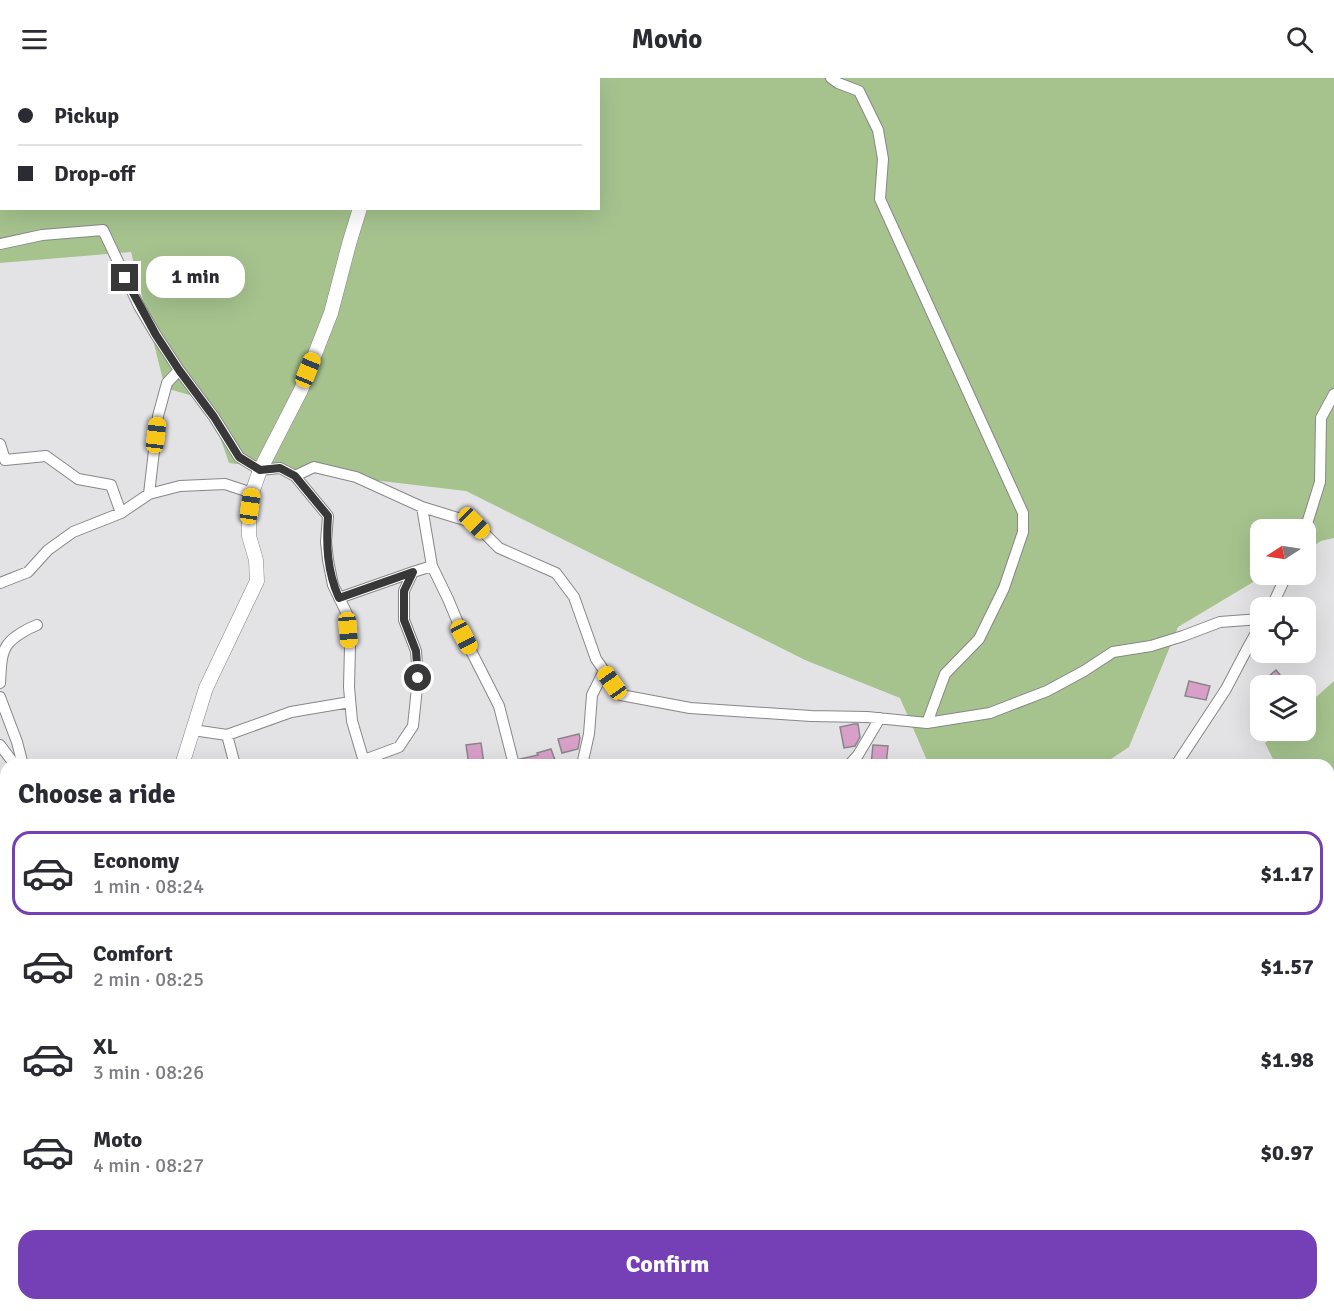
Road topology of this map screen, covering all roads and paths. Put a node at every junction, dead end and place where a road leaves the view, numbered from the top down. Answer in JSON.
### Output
{"nodes":[{"id":1,"x":831,"y":78,"type":"edge"},
{"id":2,"x":359,"y":210,"type":"edge"},
{"id":3,"x":0,"y":244,"type":"edge"},
{"id":4,"x":179,"y":370,"type":"junction"},
{"id":5,"x":1334,"y":394,"type":"edge"},
{"id":6,"x":0,"y":444,"type":"edge"},
{"id":7,"x":260,"y":470,"type":"junction"},
{"id":8,"x":295,"y":476,"type":"junction"},
{"id":9,"x":252,"y":493,"type":"junction"},
{"id":10,"x":150,"y":494,"type":"junction"},
{"id":11,"x":422,"y":507,"type":"junction"},
{"id":12,"x":121,"y":513,"type":"junction"},
{"id":13,"x":1309,"y":519,"type":"edge"},
{"id":14,"x":432,"y":566,"type":"junction"},
{"id":15,"x":413,"y":572,"type":"junction"},
{"id":16,"x":0,"y":583,"type":"edge"},
{"id":17,"x":339,"y":598,"type":"junction"},
{"id":18,"x":1250,"y":620,"type":"edge"},
{"id":19,"x":38,"y":625,"type":"dead end"},
{"id":20,"x":1250,"y":642,"type":"edge"},
{"id":21,"x":604,"y":671,"type":"junction"},
{"id":22,"x":0,"y":683,"type":"edge"},
{"id":23,"x":0,"y":697,"type":"edge"},
{"id":24,"x":350,"y":702,"type":"junction"},
{"id":25,"x":880,"y":718,"type":"junction"},
{"id":26,"x":927,"y":723,"type":"junction"},
{"id":27,"x":193,"y":730,"type":"junction"},
{"id":28,"x":227,"y":735,"type":"junction"},
{"id":29,"x":0,"y":745,"type":"edge"},
{"id":30,"x":10,"y":759,"type":"edge"},
{"id":31,"x":21,"y":759,"type":"edge"},
{"id":32,"x":184,"y":759,"type":"edge"},
{"id":33,"x":233,"y":759,"type":"edge"},
{"id":34,"x":361,"y":759,"type":"edge"},
{"id":35,"x":371,"y":759,"type":"edge"},
{"id":36,"x":512,"y":759,"type":"edge"},
{"id":37,"x":583,"y":759,"type":"edge"},
{"id":38,"x":854,"y":759,"type":"edge"},
{"id":39,"x":1180,"y":759,"type":"edge"}],
"edges":[{"from":1,"to":26,"type":"street"},
{"from":2,"to":7,"type":"street"},
{"from":3,"to":4,"type":"street"},
{"from":4,"to":7,"type":"street"},
{"from":4,"to":10,"type":"street"},
{"from":5,"to":13,"type":"street"},
{"from":6,"to":12,"type":"street"},
{"from":7,"to":8,"type":"street"},
{"from":7,"to":9,"type":"street"},
{"from":8,"to":11,"type":"street"},
{"from":8,"to":17,"type":"street"},
{"from":9,"to":10,"type":"street"},
{"from":9,"to":27,"type":"street"},
{"from":10,"to":12,"type":"street"},
{"from":11,"to":14,"type":"street"},
{"from":11,"to":21,"type":"street"},
{"from":12,"to":16,"type":"street"},
{"from":14,"to":15,"type":"street"},
{"from":14,"to":36,"type":"street"},
{"from":15,"to":17,"type":"street"},
{"from":15,"to":35,"type":"street"},
{"from":17,"to":24,"type":"street"},
{"from":18,"to":26,"type":"street"},
{"from":19,"to":22,"type":"street"},
{"from":20,"to":39,"type":"street"},
{"from":21,"to":25,"type":"street"},
{"from":21,"to":37,"type":"street"},
{"from":23,"to":31,"type":"street"},
{"from":24,"to":28,"type":"street"},
{"from":24,"to":34,"type":"street"},
{"from":25,"to":26,"type":"street"},
{"from":25,"to":38,"type":"street"},
{"from":27,"to":28,"type":"street"},
{"from":27,"to":32,"type":"street"},
{"from":28,"to":33,"type":"street"},
{"from":29,"to":30,"type":"street"}]}
